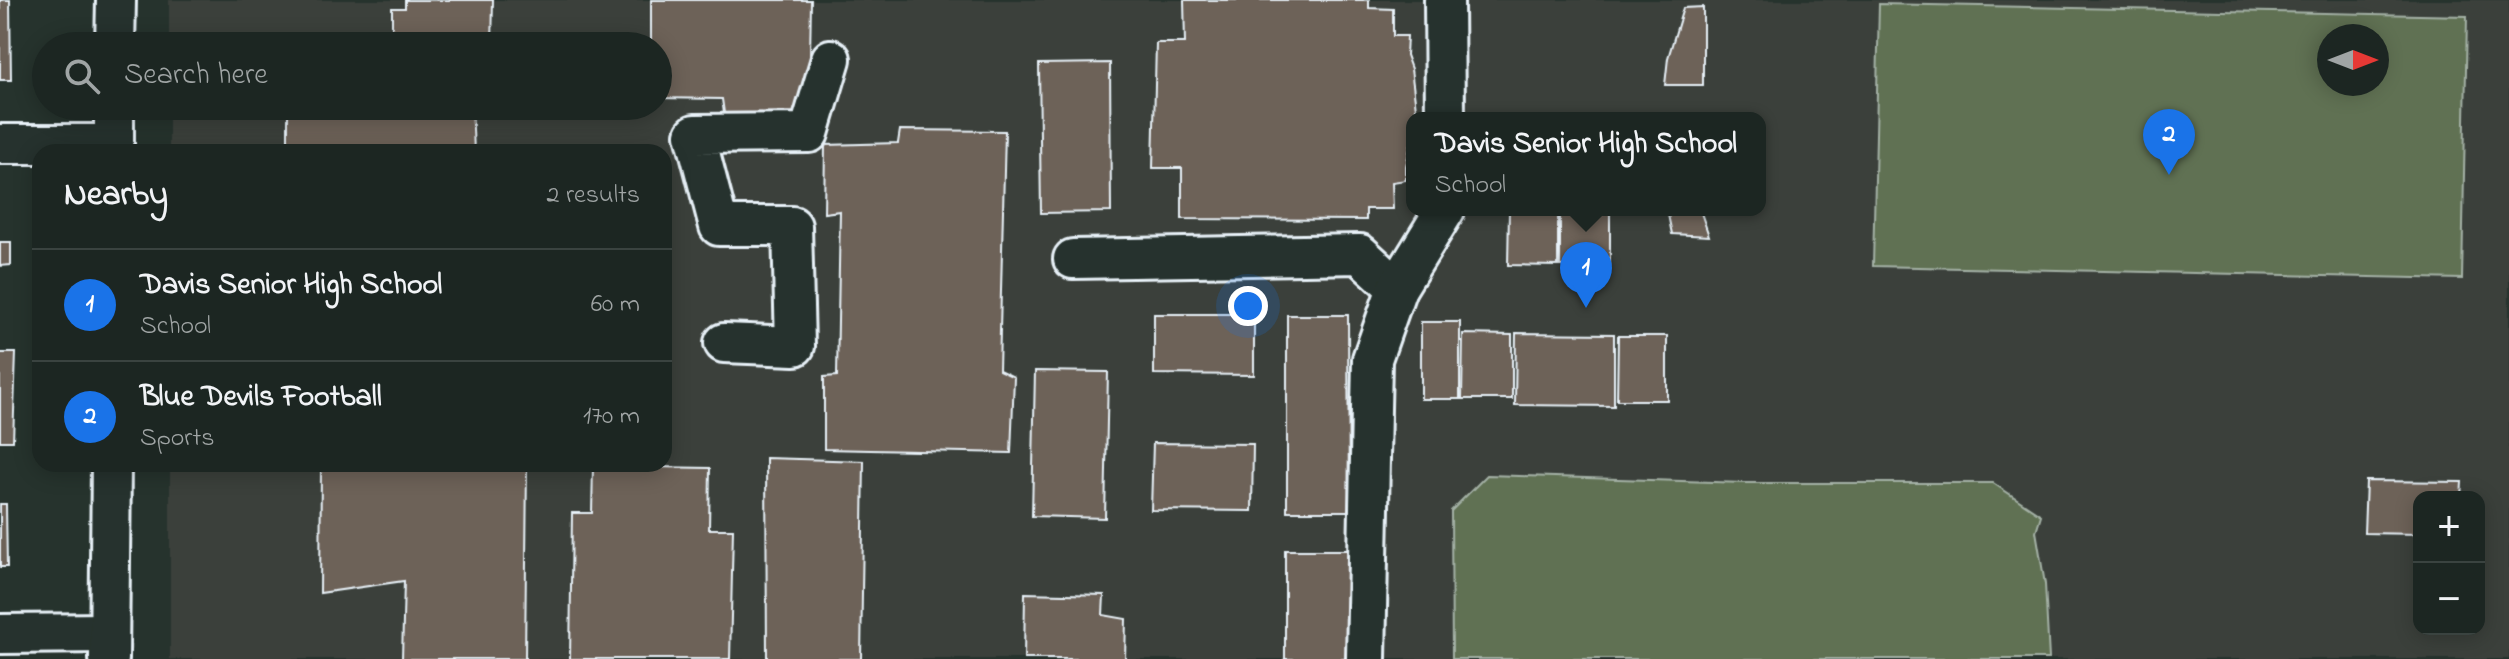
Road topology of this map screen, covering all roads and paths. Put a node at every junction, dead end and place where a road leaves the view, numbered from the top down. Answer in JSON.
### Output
{"nodes":[{"id":1,"x":116,"y":0,"type":"edge"},
{"id":2,"x":1444,"y":0,"type":"edge"},
{"id":3,"x":115,"y":32,"type":"edge"},
{"id":4,"x":831,"y":59,"type":"dead end"},
{"id":5,"x":1445,"y":112,"type":"edge"},
{"id":6,"x":114,"y":120,"type":"edge"},
{"id":7,"x":0,"y":144,"type":"edge"},
{"id":8,"x":114,"y":144,"type":"edge"},
{"id":9,"x":32,"y":145,"type":"edge"},
{"id":10,"x":1441,"y":216,"type":"edge"},
{"id":11,"x":1073,"y":259,"type":"dead end"},
{"id":12,"x":1397,"y":288,"type":"junction"},
{"id":13,"x":724,"y":343,"type":"dead end"},
{"id":14,"x":111,"y":472,"type":"edge"},
{"id":15,"x":0,"y":634,"type":"edge"},
{"id":16,"x":109,"y":646,"type":"edge"},
{"id":17,"x":1366,"y":659,"type":"edge"}],
"edges":[{"from":1,"to":3,"type":"street"},
{"from":2,"to":5,"type":"street"},
{"from":4,"to":13,"type":"street"},
{"from":6,"to":8,"type":"street"},
{"from":7,"to":9,"type":"street"},
{"from":10,"to":12,"type":"street"},
{"from":11,"to":12,"type":"street"},
{"from":12,"to":17,"type":"street"},
{"from":14,"to":16,"type":"street"},
{"from":15,"to":16,"type":"street"}]}
